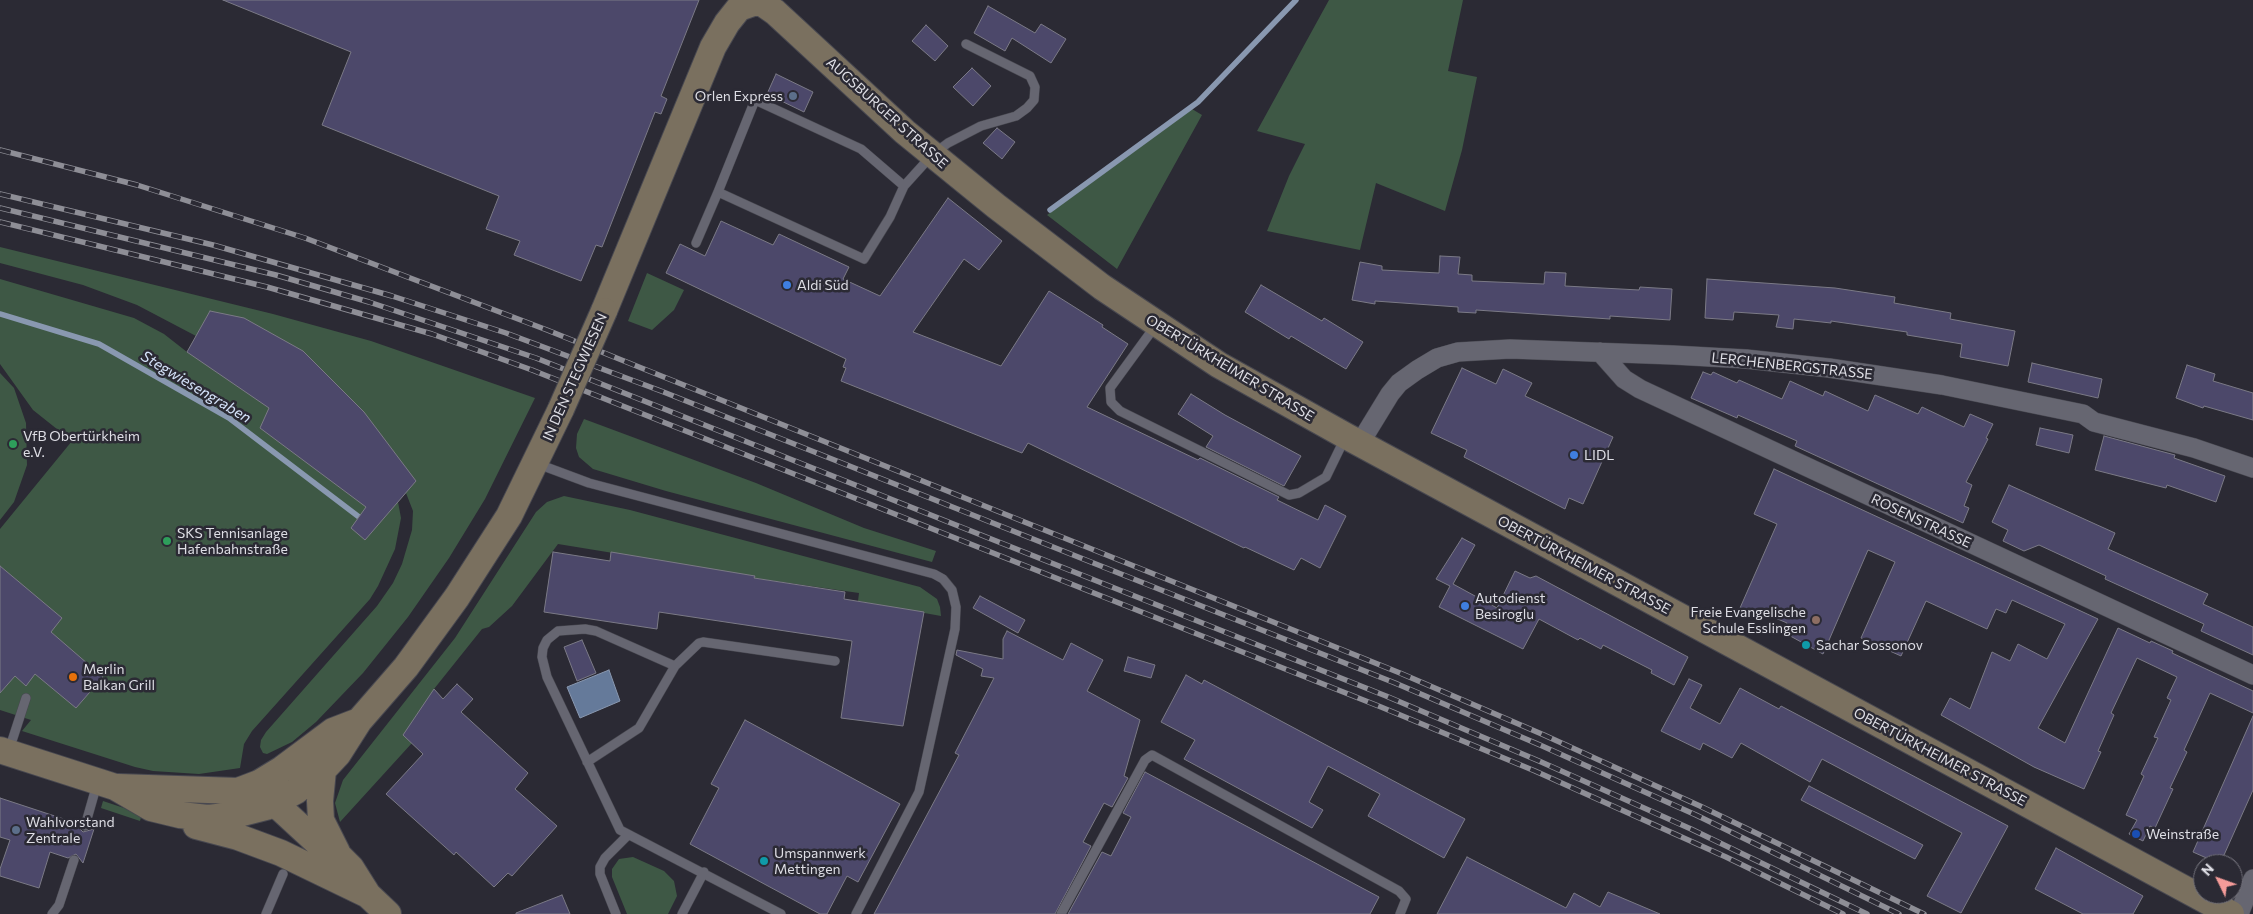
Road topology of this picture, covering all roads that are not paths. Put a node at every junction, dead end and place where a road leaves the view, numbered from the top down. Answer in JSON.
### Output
{"nodes":[{"id":1,"x":742,"y":6,"type":"joint"},
{"id":2,"x":966,"y":44,"type":"dead end"},
{"id":3,"x":932,"y":154,"type":"junction"},
{"id":4,"x":904,"y":186,"type":"junction"},
{"id":5,"x":718,"y":192,"type":"junction"},
{"id":6,"x":1032,"y":233,"type":"joint"},
{"id":7,"x":696,"y":243,"type":"dead end"},
{"id":8,"x":1156,"y":324,"type":"junction"},
{"id":9,"x":1600,"y":352,"type":"junction"},
{"id":10,"x":1353,"y":440,"type":"junction"},
{"id":11,"x":535,"y":463,"type":"junction"},
{"id":12,"x":2253,"y":468,"type":"edge"},
{"id":13,"x":835,"y":661,"type":"dead end"},
{"id":14,"x":674,"y":666,"type":"junction"},
{"id":15,"x":2253,"y":675,"type":"edge"},
{"id":16,"x":26,"y":698,"type":"dead end"},
{"id":17,"x":359,"y":720,"type":"junction"},
{"id":18,"x":2,"y":751,"type":"edge"},
{"id":19,"x":587,"y":762,"type":"junction"},
{"id":20,"x":324,"y":770,"type":"junction"},
{"id":21,"x":107,"y":784,"type":"junction"},
{"id":22,"x":257,"y":800,"type":"junction"},
{"id":23,"x":171,"y":813,"type":"junction"},
{"id":24,"x":85,"y":826,"type":"dead end"},
{"id":25,"x":628,"y":836,"type":"junction"},
{"id":26,"x":340,"y":857,"type":"junction"},
{"id":27,"x":74,"y":860,"type":"dead end"},
{"id":28,"x":282,"y":863,"type":"junction"},
{"id":29,"x":704,"y":872,"type":"junction"},
{"id":30,"x":2253,"y":879,"type":"edge"},
{"id":31,"x":368,"y":895,"type":"junction"},
{"id":32,"x":270,"y":913,"type":"edge"},
{"id":33,"x":52,"y":914,"type":"edge"},
{"id":34,"x":388,"y":914,"type":"edge"},
{"id":35,"x":616,"y":914,"type":"edge"},
{"id":36,"x":682,"y":914,"type":"edge"},
{"id":37,"x":781,"y":914,"type":"edge"},
{"id":38,"x":856,"y":914,"type":"edge"},
{"id":39,"x":1062,"y":914,"type":"edge"},
{"id":40,"x":1400,"y":914,"type":"edge"},
{"id":41,"x":2231,"y":914,"type":"edge"},
{"id":42,"x":2238,"y":914,"type":"edge"}],
"edges":[{"from":1,"to":3,"type":"main road","name":"AUGSBURGER STRASSE"},
{"from":1,"to":11,"type":"main road","name":"IN DEN STEGWIESEN","bridge":true},
{"from":2,"to":3,"type":"lane"},
{"from":3,"to":4,"type":"lane"},
{"from":3,"to":6,"type":"main road","name":"AUGSBURGER STRASSE"},
{"from":4,"to":5,"type":"lane"},
{"from":4,"to":5,"type":"lane"},
{"from":5,"to":7,"type":"lane"},
{"from":6,"to":8,"type":"main road","name":"OBERTÜRKHEIMER STRASSE"},
{"from":8,"to":10,"type":"main road","name":"OBERTÜRKHEIMER STRASSE"},
{"from":8,"to":10,"type":"lane"},
{"from":9,"to":10,"type":"street","name":"LERCHENBERGSTRASSE"},
{"from":9,"to":12,"type":"street","name":"LERCHENBERGSTRASSE"},
{"from":9,"to":15,"type":"street","name":"ROSENSTRASSE"},
{"from":10,"to":41,"type":"main road","name":"OBERTÜRKHEIMER STRASSE"},
{"from":11,"to":17,"type":"main road","name":"IN DEN STEGWIESEN"},
{"from":11,"to":38,"type":"lane"},
{"from":13,"to":14,"type":"lane"},
{"from":14,"to":19,"type":"lane"},
{"from":14,"to":19,"type":"lane"},
{"from":16,"to":18,"type":"lane"},
{"from":17,"to":20,"type":"main road","name":"IN DEN STEGWIESEN"},
{"from":17,"to":22,"type":"main road","name":"IN DEN STEGWIESEN"},
{"from":18,"to":21,"type":"main road"},
{"from":19,"to":25,"type":"lane"},
{"from":20,"to":22,"type":"main road","name":"IN DEN STEGWIESEN"},
{"from":20,"to":26,"type":"main road"},
{"from":21,"to":22,"type":"main road"},
{"from":21,"to":23,"type":"main road"},
{"from":21,"to":24,"type":"lane"},
{"from":22,"to":23,"type":"main road"},
{"from":22,"to":26,"type":"main road"},
{"from":22,"to":28,"type":"main road"},
{"from":23,"to":28,"type":"main road"},
{"from":25,"to":29,"type":"lane"},
{"from":25,"to":35,"type":"lane"},
{"from":26,"to":31,"type":"main road"},
{"from":27,"to":33,"type":"lane"},
{"from":28,"to":31,"type":"main road"},
{"from":28,"to":32,"type":"lane"},
{"from":29,"to":36,"type":"lane"},
{"from":29,"to":37,"type":"lane"},
{"from":30,"to":42,"type":"street"},
{"from":31,"to":34,"type":"main road"},
{"from":39,"to":40,"type":"lane"}]}
